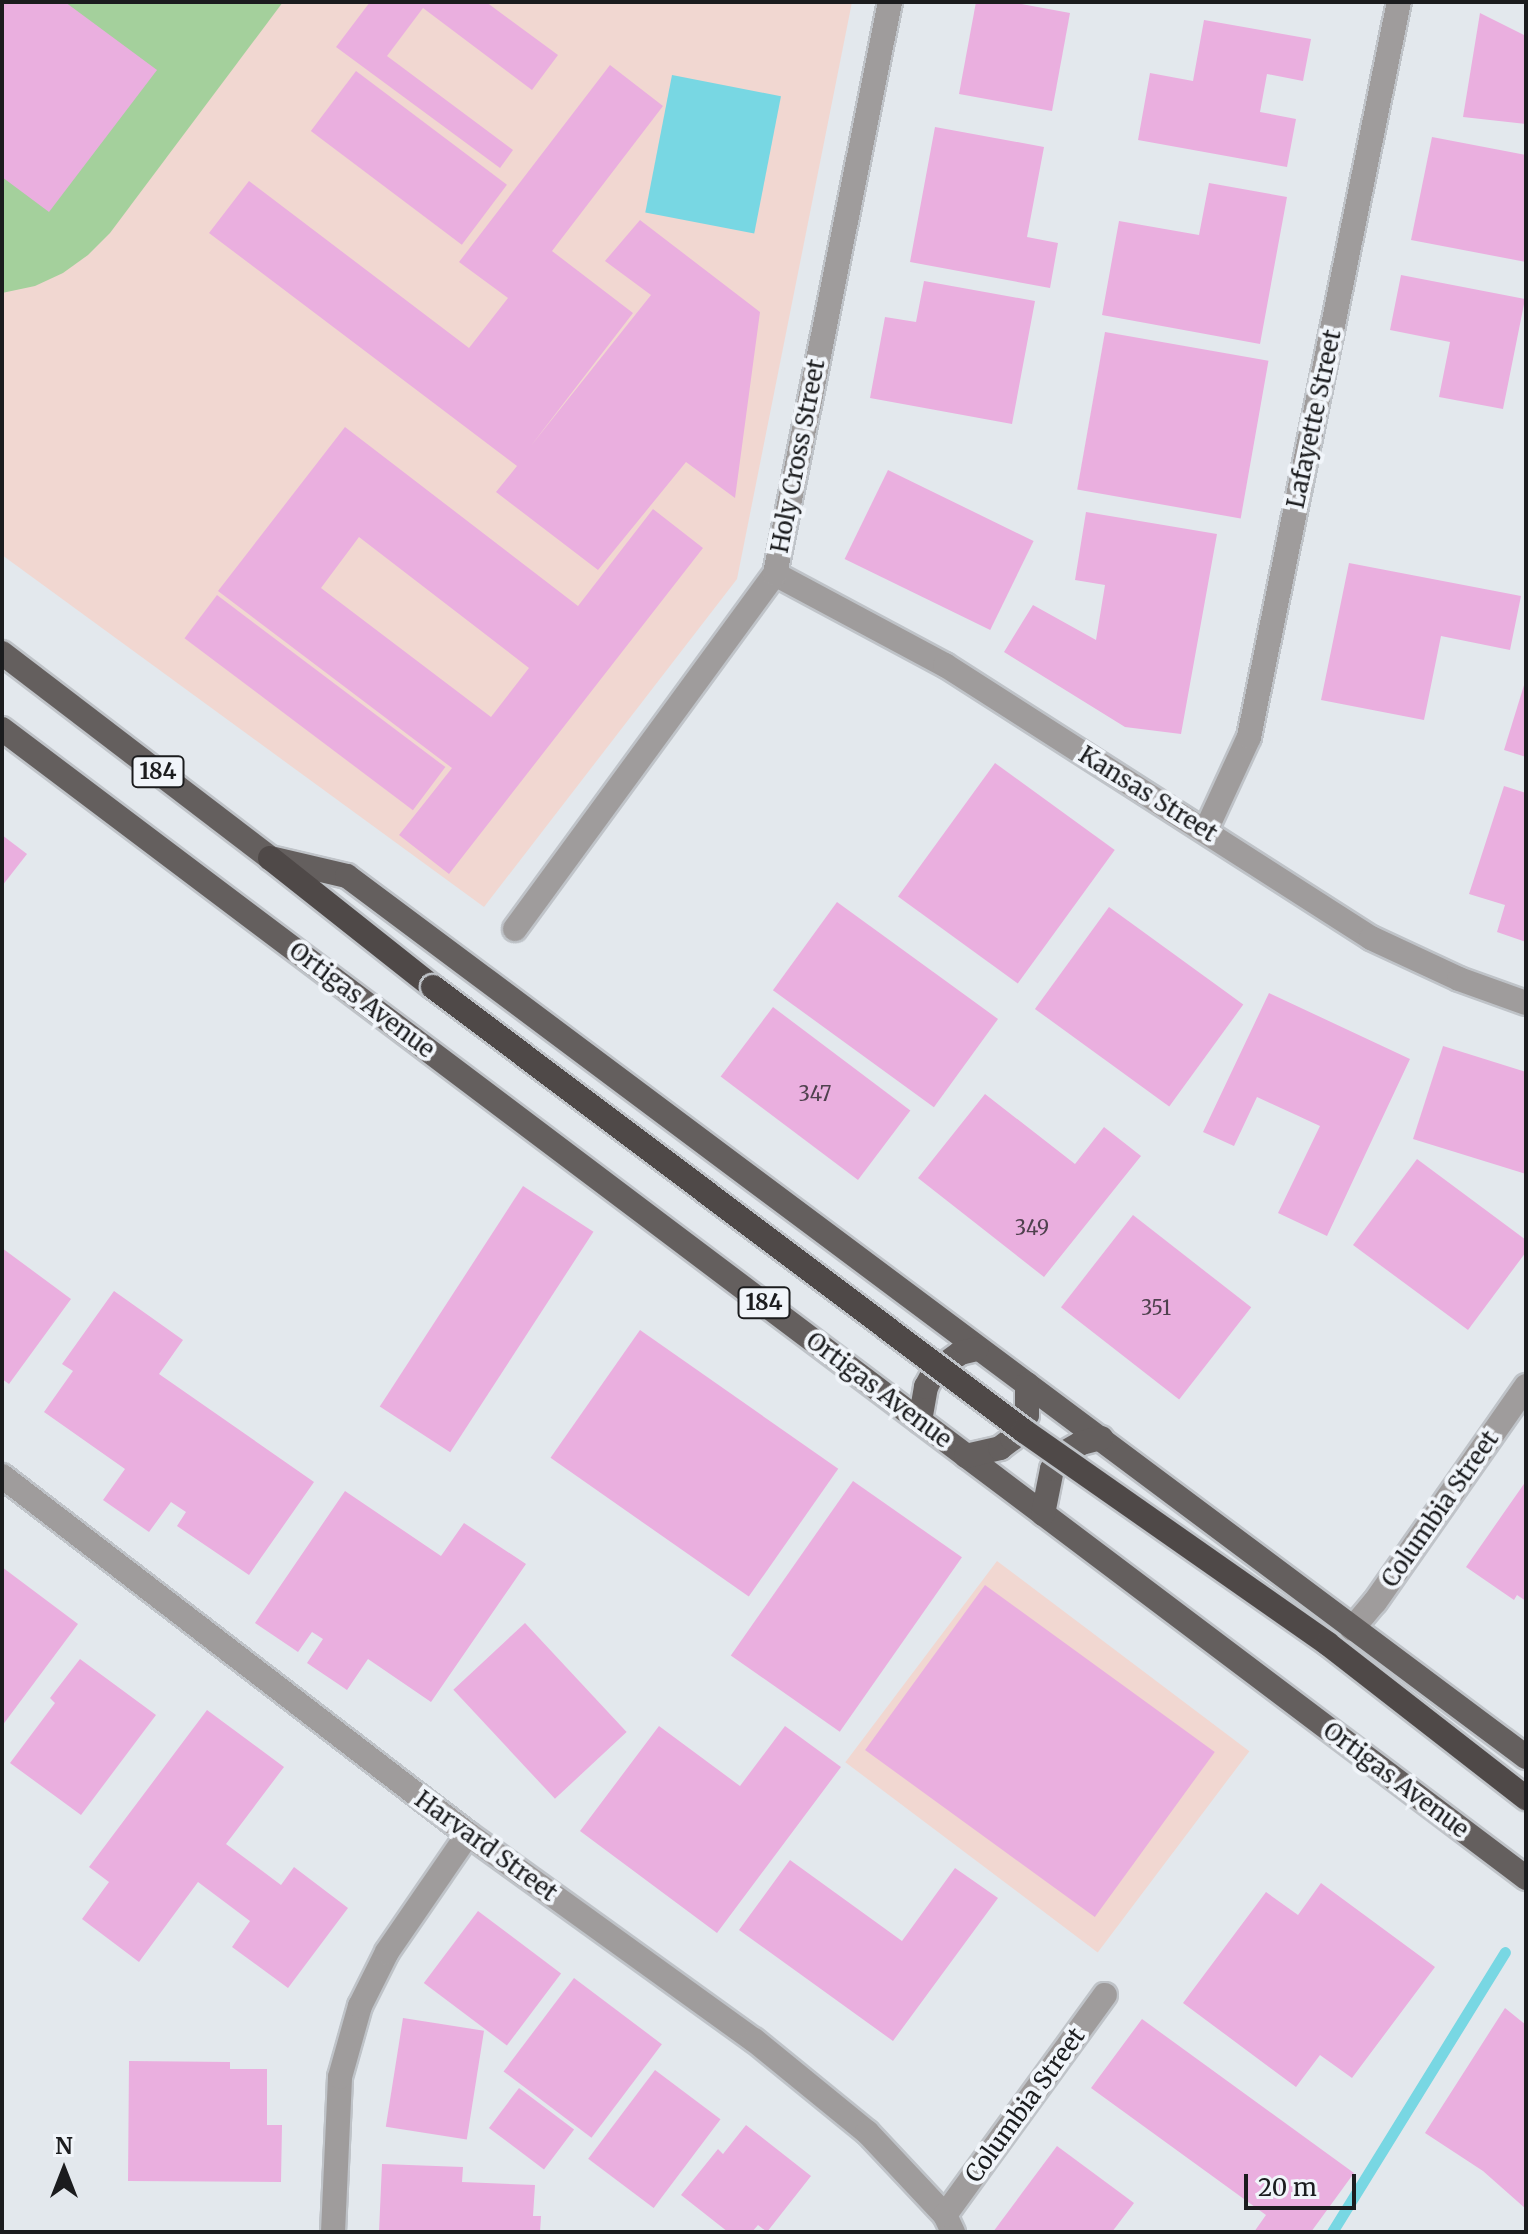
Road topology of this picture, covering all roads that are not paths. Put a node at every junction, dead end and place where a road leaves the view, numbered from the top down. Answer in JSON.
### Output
{"nodes":[{"id":1,"x":890,"y":2,"type":"edge"},
{"id":2,"x":1399,"y":2,"type":"edge"},
{"id":3,"x":775,"y":574,"type":"junction"},
{"id":4,"x":2,"y":653,"type":"edge"},
{"id":5,"x":2,"y":729,"type":"edge"},
{"id":6,"x":1206,"y":830,"type":"junction"},
{"id":7,"x":270,"y":858,"type":"junction"},
{"id":8,"x":515,"y":929,"type":"dead end"},
{"id":9,"x":1526,"y":1003,"type":"edge"},
{"id":10,"x":977,"y":1349,"type":"junction"},
{"id":11,"x":1027,"y":1384,"type":"junction"},
{"id":12,"x":1526,"y":1386,"type":"edge"},
{"id":13,"x":920,"y":1421,"type":"junction"},
{"id":14,"x":1101,"y":1438,"type":"junction"},
{"id":15,"x":966,"y":1456,"type":"junction"},
{"id":16,"x":2,"y":1476,"type":"edge"},
{"id":17,"x":1043,"y":1514,"type":"junction"},
{"id":18,"x":1352,"y":1629,"type":"junction"},
{"id":19,"x":1526,"y":1757,"type":"edge"},
{"id":20,"x":1526,"y":1798,"type":"edge"},
{"id":21,"x":468,"y":1834,"type":"junction"},
{"id":22,"x":1526,"y":1878,"type":"edge"},
{"id":23,"x":1105,"y":1995,"type":"dead end"},
{"id":24,"x":949,"y":2224,"type":"edge"},
{"id":25,"x":333,"y":2232,"type":"edge"}],
"edges":[{"from":1,"to":3,"type":"street","name":"Holy Cross Street"},
{"from":2,"to":6,"type":"street","name":"Lafayette Street"},
{"from":3,"to":6,"type":"street","name":"Kansas Street"},
{"from":3,"to":8,"type":"street","name":"Holy Cross Street"},
{"from":4,"to":7,"type":"main road","number":"184"},
{"from":5,"to":13,"type":"main road","name":"Ortigas Avenue","number":"184"},
{"from":6,"to":9,"type":"street","name":"Kansas Street"},
{"from":7,"to":10,"type":"main road","number":"184"},
{"from":7,"to":20,"type":"highway","bridge":true},
{"from":10,"to":11,"type":"main road","number":"184"},
{"from":10,"to":13,"type":"main road"},
{"from":11,"to":14,"type":"main road","number":"184"},
{"from":11,"to":15,"type":"main road"},
{"from":12,"to":18,"type":"street","name":"Columbia Street"},
{"from":13,"to":15,"type":"main road","name":"Ortigas Avenue","number":"184"},
{"from":14,"to":17,"type":"main road"},
{"from":14,"to":18,"type":"main road","number":"184"},
{"from":15,"to":17,"type":"main road","name":"Ortigas Avenue","number":"184"},
{"from":16,"to":21,"type":"street","name":"Harvard Street"},
{"from":17,"to":22,"type":"main road","name":"Ortigas Avenue","number":"184"},
{"from":18,"to":19,"type":"main road","number":"184"},
{"from":21,"to":24,"type":"street","name":"Harvard Street"},
{"from":21,"to":25,"type":"street"},
{"from":23,"to":24,"type":"street","name":"Columbia Street"}]}
